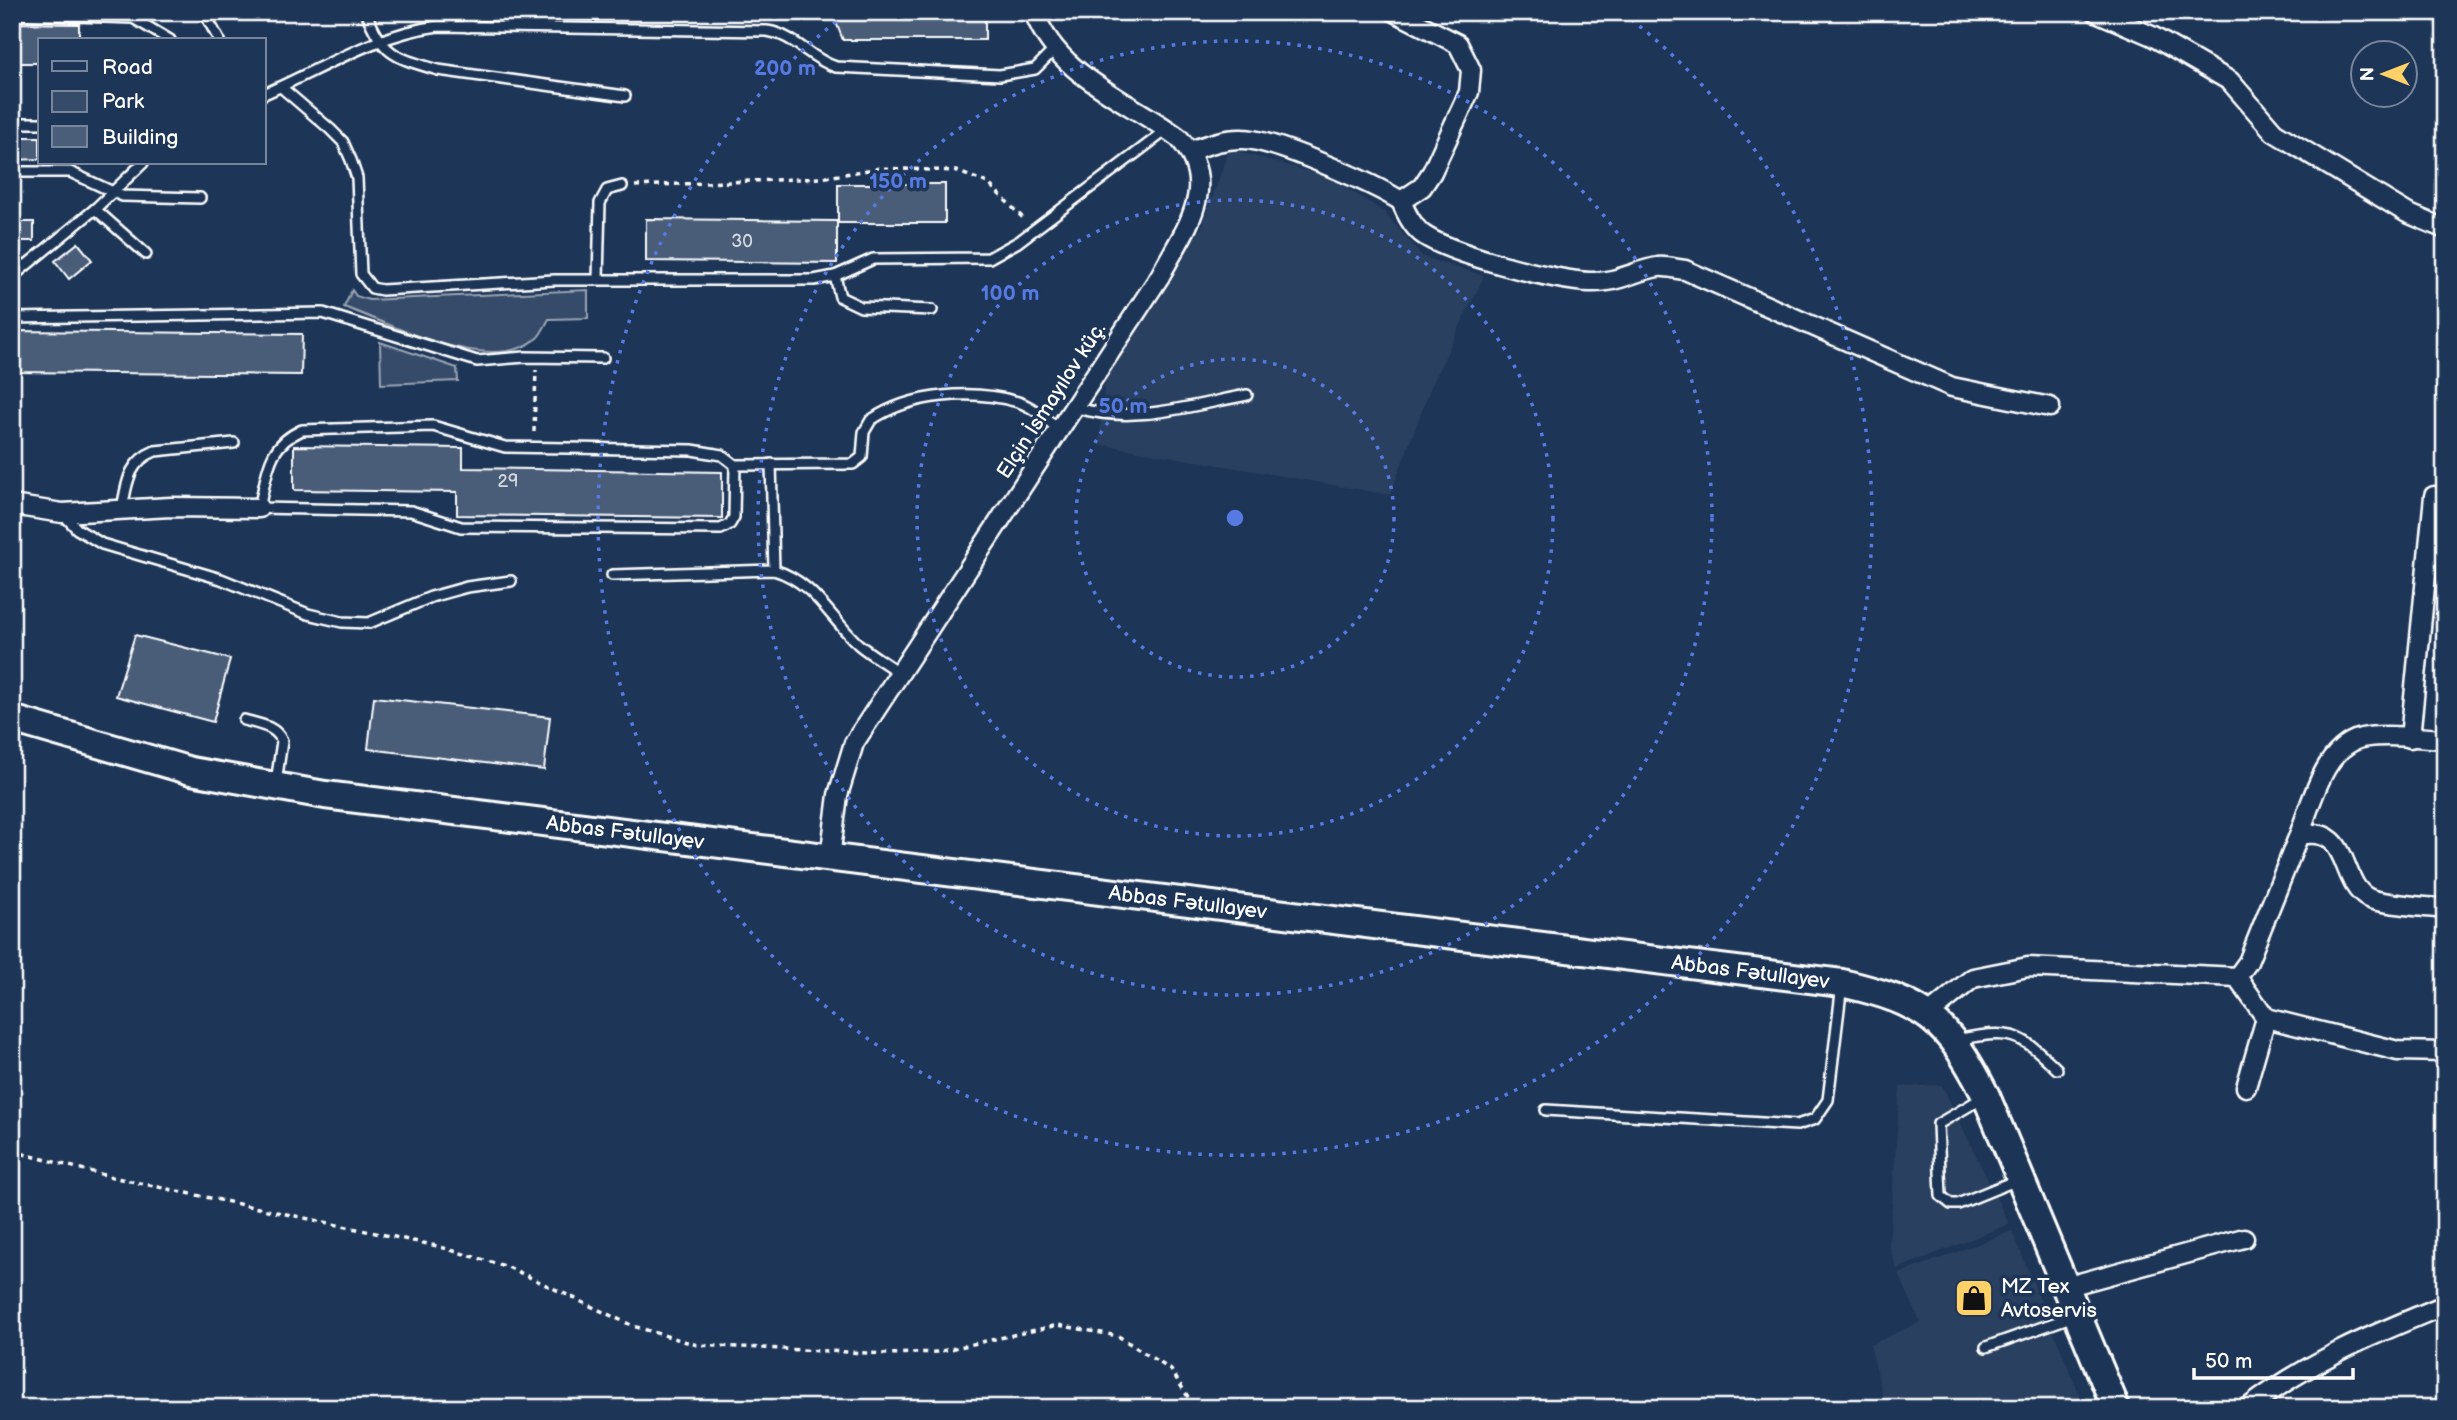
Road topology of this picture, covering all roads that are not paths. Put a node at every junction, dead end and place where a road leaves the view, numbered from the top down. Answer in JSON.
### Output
{"nodes":[{"id":1,"x":204,"y":12,"type":"edge"},
{"id":2,"x":366,"y":12,"type":"edge"},
{"id":3,"x":468,"y":12,"type":"edge"},
{"id":4,"x":1034,"y":12,"type":"edge"},
{"id":5,"x":1395,"y":12,"type":"edge"},
{"id":6,"x":2095,"y":12,"type":"edge"},
{"id":7,"x":12,"y":14,"type":"edge"},
{"id":8,"x":468,"y":27,"type":"junction"},
{"id":9,"x":167,"y":38,"type":"edge"},
{"id":10,"x":218,"y":38,"type":"edge"},
{"id":11,"x":377,"y":41,"type":"junction"},
{"id":12,"x":1054,"y":50,"type":"junction"},
{"id":13,"x":281,"y":87,"type":"junction"},
{"id":14,"x":266,"y":93,"type":"edge"},
{"id":15,"x":625,"y":96,"type":"dead end"},
{"id":16,"x":12,"y":123,"type":"edge"},
{"id":17,"x":38,"y":123,"type":"edge"},
{"id":18,"x":1168,"y":129,"type":"junction"},
{"id":19,"x":1190,"y":150,"type":"junction"},
{"id":20,"x":142,"y":164,"type":"edge"},
{"id":21,"x":12,"y":173,"type":"edge"},
{"id":22,"x":622,"y":186,"type":"road end"},
{"id":23,"x":109,"y":192,"type":"junction"},
{"id":24,"x":201,"y":198,"type":"dead end"},
{"id":25,"x":1401,"y":201,"type":"junction"},
{"id":26,"x":96,"y":209,"type":"junction"},
{"id":27,"x":2445,"y":229,"type":"edge"},
{"id":28,"x":146,"y":254,"type":"dead end"},
{"id":29,"x":12,"y":259,"type":"edge"},
{"id":30,"x":24,"y":266,"type":"junction"},
{"id":31,"x":835,"y":276,"type":"junction"},
{"id":32,"x":12,"y":277,"type":"edge"},
{"id":33,"x":598,"y":279,"type":"junction"},
{"id":34,"x":932,"y":310,"type":"dead end"},
{"id":35,"x":12,"y":318,"type":"edge"},
{"id":36,"x":603,"y":358,"type":"dead end"},
{"id":37,"x":1247,"y":395,"type":"dead end"},
{"id":38,"x":1074,"y":407,"type":"junction"},
{"id":39,"x":2050,"y":407,"type":"dead end"},
{"id":40,"x":1059,"y":430,"type":"junction"},
{"id":41,"x":234,"y":443,"type":"dead end"},
{"id":42,"x":771,"y":464,"type":"junction"},
{"id":43,"x":735,"y":465,"type":"junction"},
{"id":44,"x":2434,"y":496,"type":"dead end"},
{"id":45,"x":12,"y":505,"type":"edge"},
{"id":46,"x":260,"y":508,"type":"junction"},
{"id":47,"x":122,"y":509,"type":"junction"},
{"id":48,"x":62,"y":513,"type":"junction"},
{"id":49,"x":774,"y":570,"type":"junction"},
{"id":50,"x":612,"y":575,"type":"dead end"},
{"id":51,"x":512,"y":581,"type":"dead end"},
{"id":52,"x":898,"y":672,"type":"junction"},
{"id":53,"x":12,"y":719,"type":"edge"},
{"id":54,"x":244,"y":720,"type":"dead end"},
{"id":55,"x":2410,"y":738,"type":"junction"},
{"id":56,"x":2445,"y":739,"type":"edge"},
{"id":57,"x":275,"y":788,"type":"junction"},
{"id":58,"x":2299,"y":835,"type":"junction"},
{"id":59,"x":830,"y":858,"type":"junction"},
{"id":60,"x":2445,"y":909,"type":"edge"},
{"id":61,"x":2237,"y":977,"type":"junction"},
{"id":62,"x":1842,"y":983,"type":"junction"},
{"id":63,"x":1929,"y":1014,"type":"junction"},
{"id":64,"x":2266,"y":1018,"type":"junction"},
{"id":65,"x":1954,"y":1041,"type":"junction"},
{"id":66,"x":2445,"y":1052,"type":"edge"},
{"id":67,"x":2057,"y":1069,"type":"dead end"},
{"id":68,"x":2246,"y":1087,"type":"dead end"},
{"id":69,"x":1986,"y":1097,"type":"junction"},
{"id":70,"x":1546,"y":1110,"type":"dead end"},
{"id":71,"x":2020,"y":1179,"type":"junction"},
{"id":72,"x":2244,"y":1238,"type":"dead end"},
{"id":73,"x":2065,"y":1287,"type":"junction"},
{"id":74,"x":2445,"y":1305,"type":"edge"},
{"id":75,"x":2077,"y":1315,"type":"junction"},
{"id":76,"x":1986,"y":1347,"type":"dead end"},
{"id":77,"x":2256,"y":1405,"type":"edge"},
{"id":78,"x":2116,"y":1408,"type":"edge"}],
"edges":[{"from":1,"to":10,"type":"lane"},
{"from":2,"to":11,"type":"lane"},
{"from":3,"to":8,"type":"lane"},
{"from":4,"to":12,"type":"street","name":"Elçin İsmayılov küç."},
{"from":5,"to":25,"type":"street"},
{"from":6,"to":27,"type":"street"},
{"from":7,"to":9,"type":"lane"},
{"from":8,"to":11,"type":"lane"},
{"from":8,"to":12,"type":"lane"},
{"from":11,"to":13,"type":"lane"},
{"from":11,"to":15,"type":"lane"},
{"from":12,"to":18,"type":"street","name":"Elçin İsmayılov küç."},
{"from":13,"to":14,"type":"lane"},
{"from":13,"to":33,"type":"lane"},
{"from":16,"to":17,"type":"lane"},
{"from":18,"to":19,"type":"street","name":"Elçin İsmayılov küç."},
{"from":18,"to":31,"type":"lane"},
{"from":19,"to":25,"type":"street"},
{"from":19,"to":38,"type":"street","name":"Elçin İsmayılov küç."},
{"from":20,"to":23,"type":"lane"},
{"from":21,"to":23,"type":"lane"},
{"from":22,"to":33,"type":"lane"},
{"from":23,"to":24,"type":"lane"},
{"from":23,"to":26,"type":"lane"},
{"from":25,"to":39,"type":"street"},
{"from":26,"to":28,"type":"lane"},
{"from":26,"to":30,"type":"lane"},
{"from":29,"to":30,"type":"lane"},
{"from":30,"to":32,"type":"lane"},
{"from":31,"to":33,"type":"lane"},
{"from":31,"to":34,"type":"lane"},
{"from":35,"to":36,"type":"lane"},
{"from":37,"to":38,"type":"lane"},
{"from":38,"to":40,"type":"street","name":"Elçin İsmayılov küç."},
{"from":40,"to":42,"type":"lane"},
{"from":40,"to":52,"type":"street","name":"Elçin İsmayılov küç."},
{"from":41,"to":47,"type":"lane"},
{"from":42,"to":43,"type":"lane"},
{"from":42,"to":49,"type":"lane"},
{"from":43,"to":46,"type":"lane"},
{"from":43,"to":46,"type":"lane"},
{"from":44,"to":55,"type":"street"},
{"from":45,"to":48,"type":"street"},
{"from":46,"to":47,"type":"street"},
{"from":47,"to":48,"type":"street"},
{"from":48,"to":51,"type":"lane"},
{"from":49,"to":50,"type":"lane"},
{"from":49,"to":52,"type":"lane"},
{"from":52,"to":59,"type":"street","name":"Elçin İsmayılov küç."},
{"from":53,"to":57,"type":"main road","name":"Abbas Fətullayev"},
{"from":54,"to":57,"type":"lane"},
{"from":55,"to":56,"type":"street"},
{"from":55,"to":58,"type":"street"},
{"from":57,"to":59,"type":"main road","name":"Abbas Fətullayev"},
{"from":58,"to":60,"type":"street"},
{"from":58,"to":61,"type":"street"},
{"from":59,"to":62,"type":"main road","name":"Abbas Fətullayev"},
{"from":61,"to":63,"type":"street"},
{"from":61,"to":64,"type":"street"},
{"from":62,"to":63,"type":"main road","name":"Abbas Fətullayev"},
{"from":62,"to":70,"type":"lane"},
{"from":63,"to":65,"type":"main road","name":"Abbas Fətullayev"},
{"from":64,"to":66,"type":"street"},
{"from":64,"to":68,"type":"street"},
{"from":65,"to":67,"type":"lane"},
{"from":65,"to":69,"type":"main road","name":"Abbas Fətullayev"},
{"from":69,"to":71,"type":"main road","name":"Abbas Fətullayev"},
{"from":69,"to":71,"type":"lane"},
{"from":71,"to":73,"type":"main road","name":"Abbas Fətullayev"},
{"from":72,"to":73,"type":"street"},
{"from":73,"to":75,"type":"main road","name":"Abbas Fətullayev"},
{"from":74,"to":77,"type":"street"},
{"from":75,"to":76,"type":"lane"},
{"from":75,"to":78,"type":"main road","name":"Abbas Fətullayev"}]}
